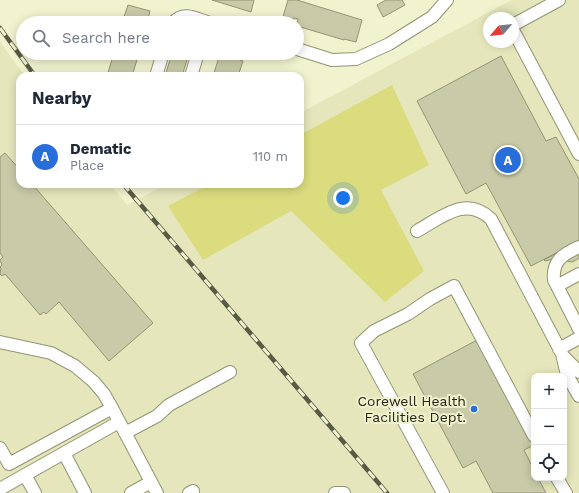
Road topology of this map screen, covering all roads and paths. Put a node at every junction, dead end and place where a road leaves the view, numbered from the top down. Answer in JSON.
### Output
{"nodes":[{"id":1,"x":447,"y":0,"type":"edge"},
{"id":2,"x":558,"y":0,"type":"edge"},
{"id":3,"x":519,"y":22,"type":"edge"},
{"id":4,"x":519,"y":41,"type":"edge"},
{"id":5,"x":304,"y":52,"type":"edge"},
{"id":6,"x":161,"y":60,"type":"edge"},
{"id":7,"x":196,"y":60,"type":"edge"},
{"id":8,"x":157,"y":72,"type":"edge"},
{"id":9,"x":192,"y":72,"type":"edge"},
{"id":10,"x":579,"y":154,"type":"edge"},
{"id":11,"x":417,"y":231,"type":"dead end"},
{"id":12,"x":579,"y":247,"type":"edge"},
{"id":13,"x":579,"y":274,"type":"edge"},
{"id":14,"x":557,"y":286,"type":"junction"},
{"id":15,"x":579,"y":329,"type":"edge"},
{"id":16,"x":579,"y":338,"type":"edge"},
{"id":17,"x":0,"y":345,"type":"edge"},
{"id":18,"x":560,"y":352,"type":"junction"},
{"id":19,"x":230,"y":372,"type":"dead end"},
{"id":20,"x":579,"y":372,"type":"edge"},
{"id":21,"x":579,"y":396,"type":"edge"},
{"id":22,"x":112,"y":408,"type":"junction"},
{"id":23,"x":119,"y":422,"type":"junction"},
{"id":24,"x":531,"y":430,"type":"edge"},
{"id":25,"x":125,"y":434,"type":"junction"},
{"id":26,"x":0,"y":448,"type":"edge"},
{"id":27,"x":64,"y":453,"type":"junction"},
{"id":28,"x":4,"y":466,"type":"edge"},
{"id":29,"x":25,"y":475,"type":"junction"},
{"id":30,"x":559,"y":481,"type":"edge"},
{"id":31,"x":154,"y":488,"type":"edge"},
{"id":32,"x":0,"y":489,"type":"edge"},
{"id":33,"x":565,"y":492,"type":"edge"},
{"id":34,"x":35,"y":493,"type":"edge"},
{"id":35,"x":85,"y":493,"type":"edge"},
{"id":36,"x":131,"y":493,"type":"edge"},
{"id":37,"x":335,"y":493,"type":"edge"},
{"id":38,"x":344,"y":493,"type":"edge"},
{"id":39,"x":443,"y":493,"type":"edge"}],
"edges":[{"from":1,"to":5,"type":"street"},
{"from":2,"to":3,"type":"street"},
{"from":4,"to":10,"type":"street"},
{"from":6,"to":8,"type":"street"},
{"from":7,"to":9,"type":"street"},
{"from":11,"to":18,"type":"street"},
{"from":12,"to":14,"type":"street"},
{"from":13,"to":14,"type":"street"},
{"from":14,"to":15,"type":"street"},
{"from":16,"to":18,"type":"street"},
{"from":17,"to":22,"type":"street"},
{"from":18,"to":20,"type":"street"},
{"from":18,"to":21,"type":"street"},
{"from":19,"to":25,"type":"street"},
{"from":22,"to":23,"type":"street"},
{"from":22,"to":28,"type":"street"},
{"from":23,"to":25,"type":"street"},
{"from":23,"to":27,"type":"street"},
{"from":24,"to":39,"type":"street"},
{"from":25,"to":31,"type":"street"},
{"from":26,"to":28,"type":"street"},
{"from":27,"to":29,"type":"street"},
{"from":27,"to":35,"type":"street"},
{"from":29,"to":32,"type":"street"},
{"from":29,"to":34,"type":"street"},
{"from":30,"to":33,"type":"street"},
{"from":31,"to":36,"type":"street"},
{"from":37,"to":38,"type":"street"}]}
